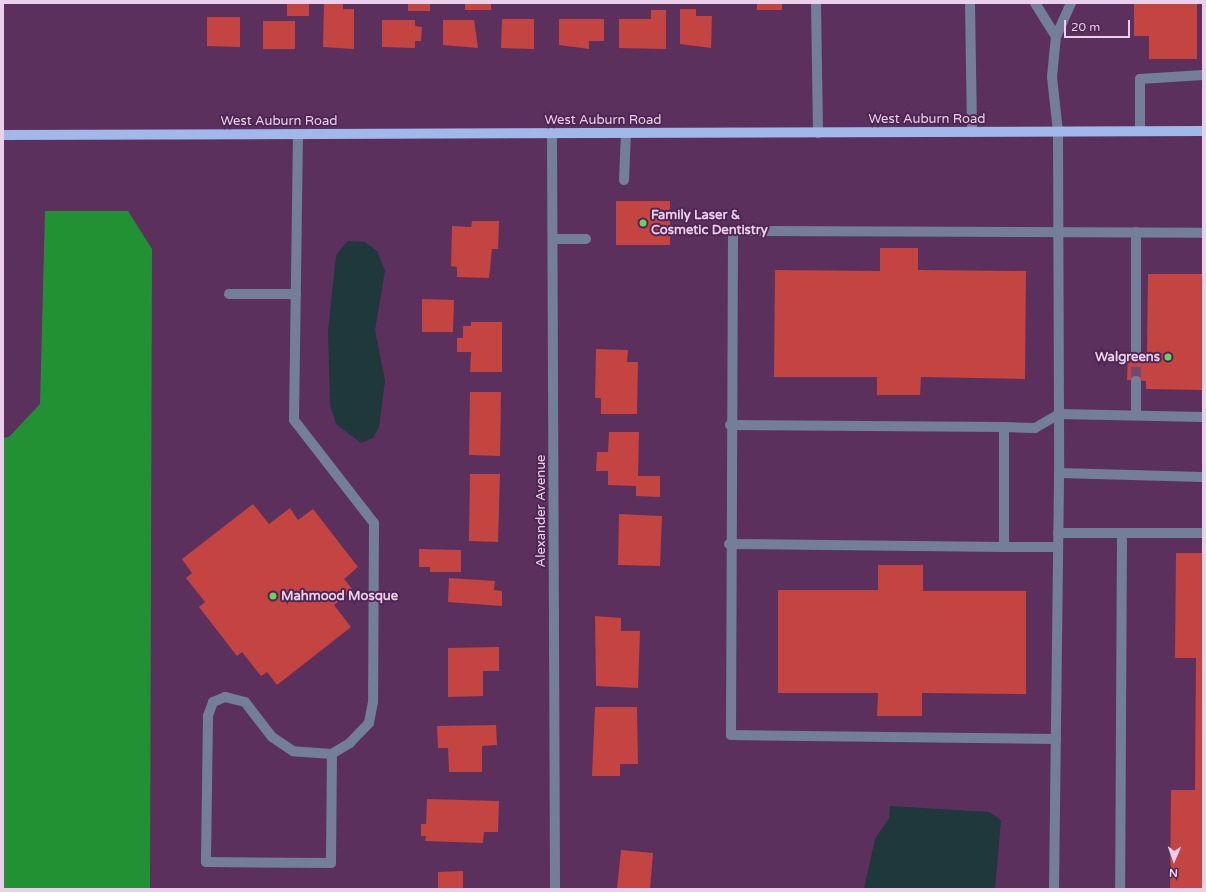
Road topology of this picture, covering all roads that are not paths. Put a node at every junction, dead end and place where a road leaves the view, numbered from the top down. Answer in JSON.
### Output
{"nodes":[{"id":1,"x":816,"y":3,"type":"edge"},
{"id":2,"x":970,"y":3,"type":"edge"},
{"id":3,"x":1035,"y":3,"type":"edge"},
{"id":4,"x":1071,"y":3,"type":"edge"},
{"id":5,"x":1056,"y":36,"type":"junction"},
{"id":6,"x":1203,"y":75,"type":"edge"},
{"id":7,"x":1058,"y":131,"type":"junction"},
{"id":8,"x":1140,"y":131,"type":"junction"},
{"id":9,"x":1203,"y":131,"type":"edge"},
{"id":10,"x":972,"y":132,"type":"junction"},
{"id":11,"x":552,"y":133,"type":"junction"},
{"id":12,"x":626,"y":133,"type":"junction"},
{"id":13,"x":818,"y":133,"type":"junction"},
{"id":14,"x":3,"y":134,"type":"edge"},
{"id":15,"x":298,"y":134,"type":"junction"},
{"id":16,"x":624,"y":180,"type":"dead end"},
{"id":17,"x":1058,"y":231,"type":"junction"},
{"id":18,"x":1136,"y":232,"type":"junction"},
{"id":19,"x":1203,"y":233,"type":"edge"},
{"id":20,"x":554,"y":239,"type":"junction"},
{"id":21,"x":586,"y":239,"type":"dead end"},
{"id":22,"x":229,"y":294,"type":"dead end"},
{"id":23,"x":296,"y":294,"type":"junction"},
{"id":24,"x":1136,"y":352,"type":"tunnel mouth"},
{"id":25,"x":1136,"y":381,"type":"tunnel mouth"},
{"id":26,"x":1059,"y":414,"type":"junction"},
{"id":27,"x":1136,"y":415,"type":"junction"},
{"id":28,"x":1203,"y":417,"type":"edge"},
{"id":29,"x":730,"y":425,"type":"junction"},
{"id":30,"x":1004,"y":427,"type":"junction"},
{"id":31,"x":1059,"y":473,"type":"junction"},
{"id":32,"x":1203,"y":477,"type":"edge"},
{"id":33,"x":1058,"y":533,"type":"junction"},
{"id":34,"x":1122,"y":533,"type":"junction"},
{"id":35,"x":1203,"y":533,"type":"edge"},
{"id":36,"x":729,"y":544,"type":"junction"},
{"id":37,"x":1004,"y":547,"type":"junction"},
{"id":38,"x":1058,"y":547,"type":"junction"},
{"id":39,"x":1056,"y":739,"type":"junction"},
{"id":40,"x":332,"y":754,"type":"junction"},
{"id":41,"x":555,"y":889,"type":"edge"},
{"id":42,"x":1054,"y":889,"type":"edge"},
{"id":43,"x":1120,"y":889,"type":"edge"}],
"edges":[{"from":1,"to":13,"type":"street"},
{"from":2,"to":10,"type":"street"},
{"from":3,"to":5,"type":"street"},
{"from":4,"to":5,"type":"street"},
{"from":5,"to":7,"type":"street"},
{"from":6,"to":8,"type":"street"},
{"from":7,"to":8,"type":"main road","name":"West Auburn Road"},
{"from":7,"to":10,"type":"main road","name":"West Auburn Road"},
{"from":7,"to":17,"type":"street"},
{"from":8,"to":9,"type":"main road","name":"West Auburn Road"},
{"from":10,"to":13,"type":"main road","name":"West Auburn Road"},
{"from":11,"to":12,"type":"main road","name":"West Auburn Road"},
{"from":11,"to":15,"type":"main road","name":"West Auburn Road"},
{"from":11,"to":20,"type":"street","name":"Alexander Avenue"},
{"from":12,"to":13,"type":"main road","name":"West Auburn Road"},
{"from":12,"to":16,"type":"street"},
{"from":14,"to":15,"type":"main road","name":"West Auburn Road"},
{"from":15,"to":23,"type":"street"},
{"from":17,"to":18,"type":"street"},
{"from":17,"to":26,"type":"street"},
{"from":17,"to":29,"type":"street"},
{"from":18,"to":19,"type":"street"},
{"from":18,"to":24,"type":"street"},
{"from":20,"to":21,"type":"street"},
{"from":20,"to":41,"type":"street","name":"Alexander Avenue"},
{"from":22,"to":23,"type":"street"},
{"from":23,"to":40,"type":"street"},
{"from":25,"to":27,"type":"street"},
{"from":26,"to":27,"type":"street"},
{"from":26,"to":30,"type":"street"},
{"from":26,"to":31,"type":"street"},
{"from":27,"to":28,"type":"street"},
{"from":29,"to":30,"type":"street"},
{"from":29,"to":36,"type":"street"},
{"from":30,"to":37,"type":"street"},
{"from":31,"to":32,"type":"street"},
{"from":31,"to":33,"type":"street"},
{"from":33,"to":34,"type":"street"},
{"from":33,"to":38,"type":"street"},
{"from":34,"to":35,"type":"street"},
{"from":34,"to":43,"type":"street"},
{"from":36,"to":37,"type":"street"},
{"from":36,"to":39,"type":"street"},
{"from":37,"to":38,"type":"street"},
{"from":38,"to":39,"type":"street"},
{"from":39,"to":42,"type":"street"},
{"from":40,"to":40,"type":"street"}]}
